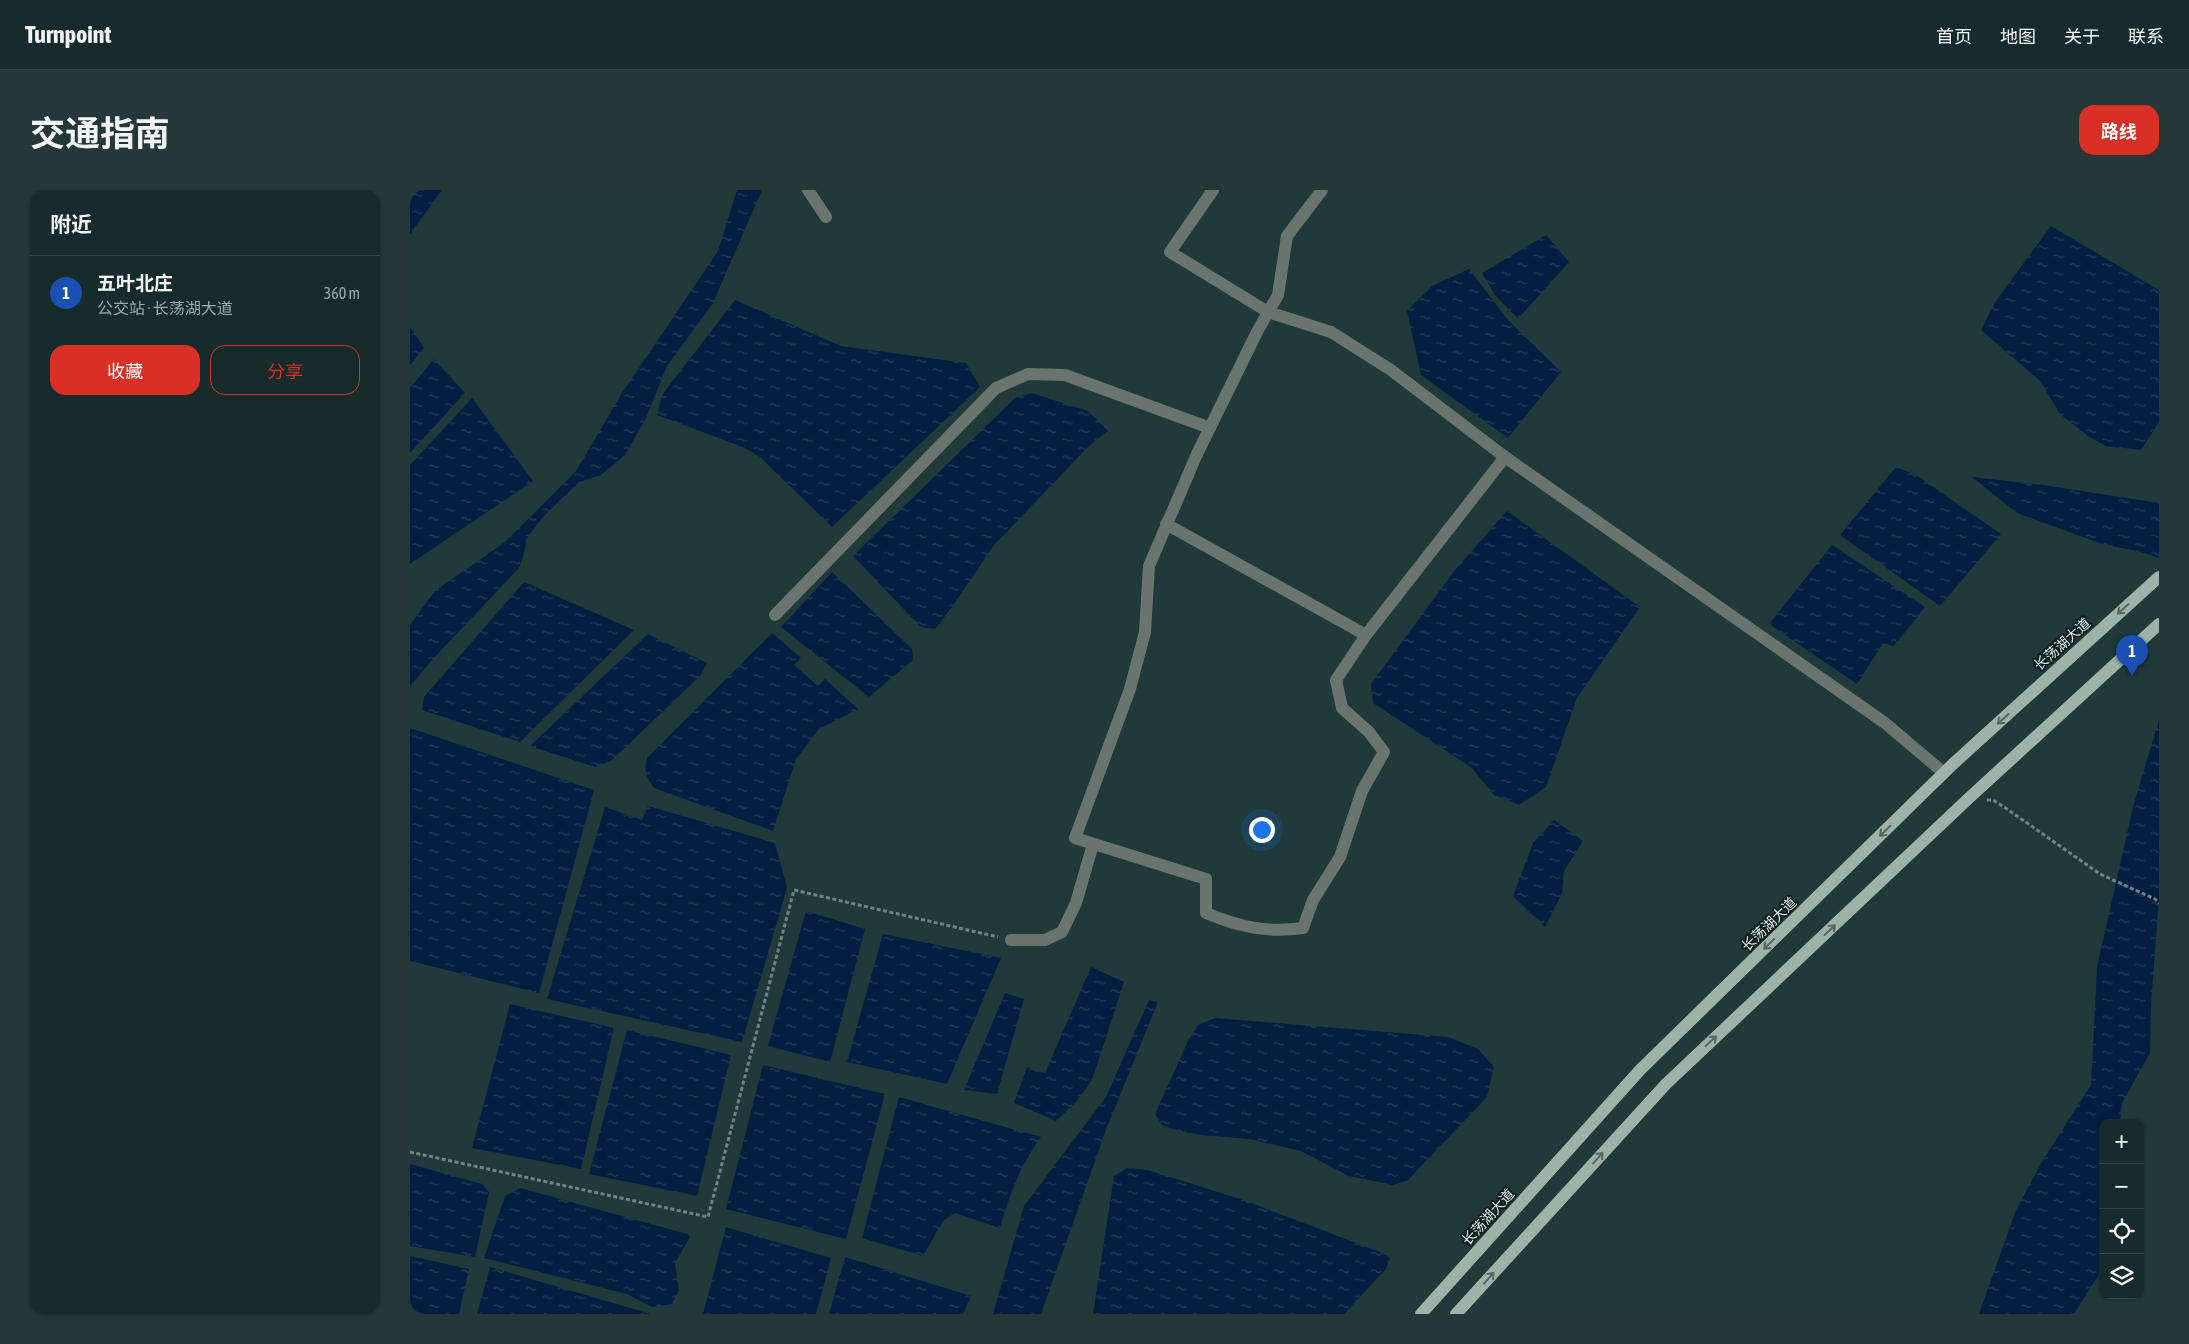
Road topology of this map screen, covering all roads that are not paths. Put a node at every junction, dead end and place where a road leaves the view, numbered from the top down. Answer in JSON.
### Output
{"nodes":[{"id":1,"x":808,"y":190,"type":"edge"},
{"id":2,"x":1213,"y":190,"type":"edge"},
{"id":3,"x":1322,"y":190,"type":"edge"},
{"id":4,"x":826,"y":217,"type":"dead end"},
{"id":5,"x":1268,"y":312,"type":"junction"},
{"id":6,"x":1210,"y":428,"type":"junction"},
{"id":7,"x":1505,"y":457,"type":"junction"},
{"id":8,"x":1166,"y":524,"type":"junction"},
{"id":9,"x":2159,"y":577,"type":"edge"},
{"id":10,"x":775,"y":615,"type":"dead end"},
{"id":11,"x":2159,"y":624,"type":"edge"},
{"id":12,"x":1366,"y":635,"type":"junction"},
{"id":13,"x":1944,"y":773,"type":"junction"},
{"id":14,"x":1093,"y":844,"type":"junction"},
{"id":15,"x":1011,"y":940,"type":"road end"},
{"id":16,"x":1421,"y":1314,"type":"edge"},
{"id":17,"x":1456,"y":1314,"type":"edge"}],
"edges":[{"from":1,"to":4,"type":"street"},
{"from":2,"to":5,"type":"street"},
{"from":3,"to":5,"type":"street"},
{"from":5,"to":6,"type":"street"},
{"from":5,"to":7,"type":"street"},
{"from":6,"to":8,"type":"street"},
{"from":6,"to":10,"type":"street"},
{"from":7,"to":12,"type":"street"},
{"from":7,"to":13,"type":"street"},
{"from":8,"to":12,"type":"street"},
{"from":8,"to":14,"type":"street"},
{"from":9,"to":13,"type":"main road","name":"长荡湖大道","one_way":true},
{"from":17,"to":11,"type":"main road","one_way":true},
{"from":12,"to":14,"type":"street"},
{"from":13,"to":16,"type":"main road","name":"长荡湖大道","one_way":true},
{"from":14,"to":15,"type":"street"}]}
